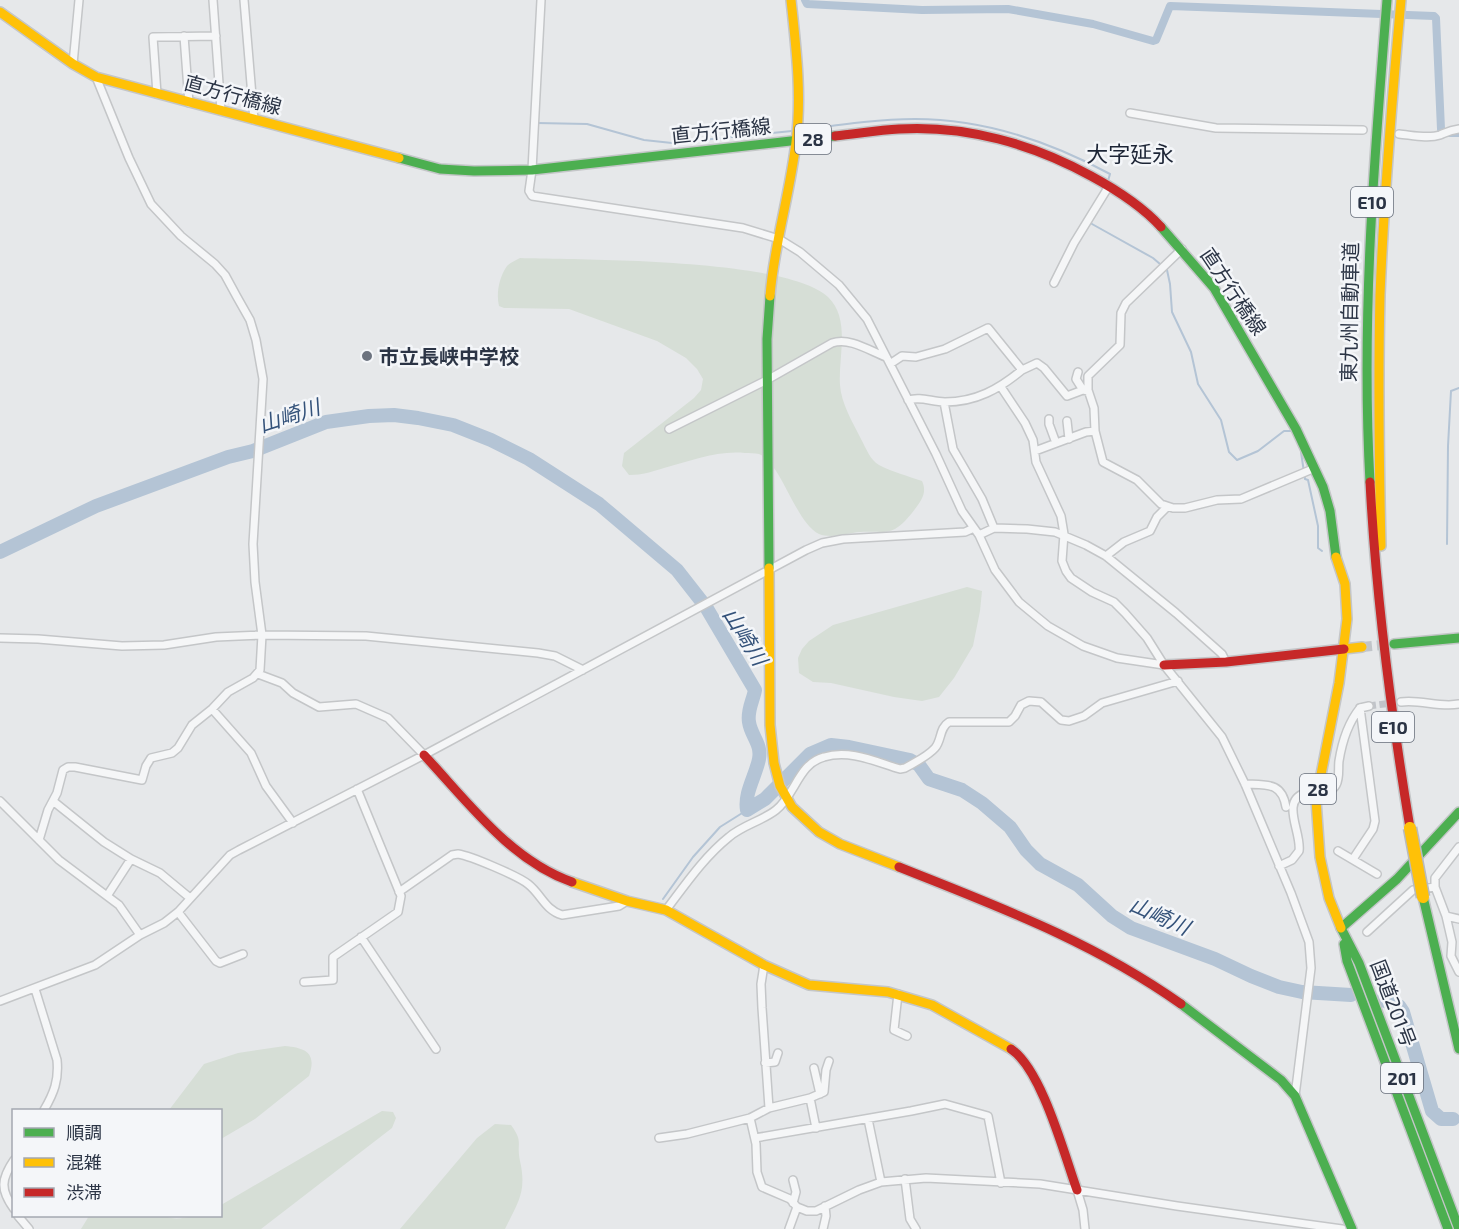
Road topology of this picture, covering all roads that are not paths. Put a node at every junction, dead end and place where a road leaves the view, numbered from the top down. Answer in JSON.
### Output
{"nodes":[{"id":1,"x":79,"y":0,"type":"edge"},
{"id":2,"x":213,"y":0,"type":"edge"},
{"id":3,"x":244,"y":0,"type":"edge"},
{"id":4,"x":541,"y":0,"type":"edge"},
{"id":5,"x":790,"y":0,"type":"edge"},
{"id":6,"x":1387,"y":0,"type":"edge"},
{"id":7,"x":1401,"y":0,"type":"edge"},
{"id":8,"x":0,"y":12,"type":"edge"},
{"id":9,"x":184,"y":36,"type":"junction"},
{"id":10,"x":216,"y":36,"type":"junction"},
{"id":11,"x":73,"y":64,"type":"junction"},
{"id":12,"x":96,"y":77,"type":"junction"},
{"id":13,"x":157,"y":94,"type":"junction"},
{"id":14,"x":189,"y":103,"type":"junction"},
{"id":15,"x":221,"y":111,"type":"junction"},
{"id":16,"x":1130,"y":113,"type":"dead end"},
{"id":17,"x":254,"y":120,"type":"junction"},
{"id":18,"x":1459,"y":129,"type":"edge"},
{"id":19,"x":1363,"y":130,"type":"dead end"},
{"id":20,"x":1399,"y":134,"type":"dead end"},
{"id":21,"x":796,"y":141,"type":"junction"},
{"id":22,"x":532,"y":170,"type":"junction"},
{"id":23,"x":1109,"y":186,"type":"junction"},
{"id":24,"x":779,"y":239,"type":"junction"},
{"id":25,"x":1182,"y":249,"type":"junction"},
{"id":26,"x":1054,"y":284,"type":"dead end"},
{"id":27,"x":886,"y":357,"type":"junction"},
{"id":28,"x":890,"y":364,"type":"junction"},
{"id":29,"x":1022,"y":370,"type":"junction"},
{"id":30,"x":1078,"y":372,"type":"dead end"},
{"id":31,"x":767,"y":380,"type":"junction"},
{"id":32,"x":1001,"y":387,"type":"junction"},
{"id":33,"x":1085,"y":391,"type":"junction"},
{"id":34,"x":908,"y":399,"type":"junction"},
{"id":35,"x":944,"y":402,"type":"junction"},
{"id":36,"x":1049,"y":419,"type":"dead end"},
{"id":37,"x":1067,"y":421,"type":"dead end"},
{"id":38,"x":669,"y":429,"type":"dead end"},
{"id":39,"x":1095,"y":431,"type":"junction"},
{"id":40,"x":1068,"y":439,"type":"junction"},
{"id":41,"x":1056,"y":443,"type":"junction"},
{"id":42,"x":1035,"y":451,"type":"junction"},
{"id":43,"x":1315,"y":468,"type":"junction"},
{"id":44,"x":1167,"y":507,"type":"junction"},
{"id":45,"x":974,"y":528,"type":"junction"},
{"id":46,"x":994,"y":528,"type":"junction"},
{"id":47,"x":1064,"y":534,"type":"junction"},
{"id":48,"x":979,"y":535,"type":"junction"},
{"id":49,"x":1106,"y":556,"type":"junction"},
{"id":50,"x":768,"y":570,"type":"junction"},
{"id":51,"x":1383,"y":625,"type":"junction"},
{"id":52,"x":262,"y":635,"type":"junction"},
{"id":53,"x":0,"y":638,"type":"edge"},
{"id":54,"x":1459,"y":638,"type":"edge"},
{"id":55,"x":1394,"y":644,"type":"tunnel mouth"},
{"id":56,"x":1362,"y":647,"type":"tunnel mouth"},
{"id":57,"x":1344,"y":649,"type":"junction"},
{"id":58,"x":1226,"y":662,"type":"junction"},
{"id":59,"x":1164,"y":665,"type":"junction"},
{"id":60,"x":583,"y":670,"type":"junction"},
{"id":61,"x":258,"y":674,"type":"junction"},
{"id":62,"x":1178,"y":681,"type":"junction"},
{"id":63,"x":1401,"y":702,"type":"tunnel mouth"},
{"id":64,"x":1369,"y":706,"type":"tunnel mouth"},
{"id":65,"x":1457,"y":706,"type":"edge"},
{"id":66,"x":1360,"y":708,"type":"junction"},
{"id":67,"x":212,"y":709,"type":"junction"},
{"id":68,"x":424,"y":755,"type":"junction"},
{"id":69,"x":1245,"y":784,"type":"junction"},
{"id":70,"x":357,"y":789,"type":"junction"},
{"id":71,"x":785,"y":798,"type":"junction"},
{"id":72,"x":0,"y":801,"type":"edge"},
{"id":73,"x":53,"y":801,"type":"junction"},
{"id":74,"x":1286,"y":807,"type":"dead end"},
{"id":75,"x":1459,"y":812,"type":"edge"},
{"id":76,"x":293,"y":823,"type":"junction"},
{"id":77,"x":39,"y":840,"type":"junction"},
{"id":78,"x":1459,"y":847,"type":"edge"},
{"id":79,"x":1338,"y":851,"type":"dead end"},
{"id":80,"x":131,"y":859,"type":"junction"},
{"id":81,"x":1353,"y":860,"type":"junction"},
{"id":82,"x":1279,"y":866,"type":"junction"},
{"id":83,"x":1377,"y":874,"type":"dead end"},
{"id":84,"x":1435,"y":887,"type":"junction"},
{"id":85,"x":399,"y":892,"type":"junction"},
{"id":86,"x":107,"y":896,"type":"junction"},
{"id":87,"x":190,"y":898,"type":"junction"},
{"id":88,"x":627,"y":901,"type":"junction"},
{"id":89,"x":666,"y":910,"type":"junction"},
{"id":90,"x":178,"y":912,"type":"junction"},
{"id":91,"x":1446,"y":916,"type":"junction"},
{"id":92,"x":1459,"y":920,"type":"edge"},
{"id":93,"x":1341,"y":928,"type":"junction"},
{"id":94,"x":1367,"y":932,"type":"dead end"},
{"id":95,"x":140,"y":935,"type":"junction"},
{"id":96,"x":361,"y":937,"type":"junction"},
{"id":97,"x":243,"y":954,"type":"dead end"},
{"id":98,"x":764,"y":964,"type":"junction"},
{"id":99,"x":1459,"y":972,"type":"edge"},
{"id":100,"x":304,"y":982,"type":"dead end"},
{"id":101,"x":35,"y":989,"type":"junction"},
{"id":102,"x":898,"y":994,"type":"junction"},
{"id":103,"x":0,"y":1001,"type":"edge"},
{"id":104,"x":907,"y":1036,"type":"dead end"},
{"id":105,"x":436,"y":1048,"type":"dead end"},
{"id":106,"x":1459,"y":1049,"type":"edge"},
{"id":107,"x":778,"y":1053,"type":"dead end"},
{"id":108,"x":829,"y":1061,"type":"dead end"},
{"id":109,"x":765,"y":1063,"type":"junction"},
{"id":110,"x":814,"y":1068,"type":"dead end"},
{"id":111,"x":820,"y":1094,"type":"junction"},
{"id":112,"x":1295,"y":1096,"type":"junction"},
{"id":113,"x":810,"y":1098,"type":"junction"},
{"id":114,"x":770,"y":1108,"type":"junction"},
{"id":115,"x":45,"y":1109,"type":"edge"},
{"id":116,"x":750,"y":1118,"type":"junction"},
{"id":117,"x":868,"y":1119,"type":"junction"},
{"id":118,"x":816,"y":1128,"type":"junction"},
{"id":119,"x":659,"y":1138,"type":"dead end"},
{"id":120,"x":756,"y":1138,"type":"junction"},
{"id":121,"x":12,"y":1163,"type":"edge"},
{"id":122,"x":905,"y":1179,"type":"junction"},
{"id":123,"x":793,"y":1180,"type":"dead end"},
{"id":124,"x":881,"y":1182,"type":"junction"},
{"id":125,"x":1001,"y":1183,"type":"junction"},
{"id":126,"x":1077,"y":1190,"type":"junction"},
{"id":127,"x":795,"y":1205,"type":"junction"},
{"id":128,"x":12,"y":1206,"type":"edge"},
{"id":129,"x":825,"y":1206,"type":"junction"},
{"id":130,"x":20,"y":1217,"type":"edge"},
{"id":131,"x":1309,"y":1226,"type":"edge"},
{"id":132,"x":29,"y":1229,"type":"edge"},
{"id":133,"x":789,"y":1229,"type":"edge"},
{"id":134,"x":823,"y":1229,"type":"edge"},
{"id":135,"x":916,"y":1229,"type":"edge"},
{"id":136,"x":1085,"y":1229,"type":"edge"},
{"id":137,"x":1342,"y":1229,"type":"edge"},
{"id":138,"x":1353,"y":1229,"type":"edge"},
{"id":139,"x":1448,"y":1229,"type":"edge"},
{"id":140,"x":1459,"y":1229,"type":"edge"}],
"edges":[{"from":1,"to":11,"type":"street"},
{"from":2,"to":10,"type":"street"},
{"from":3,"to":17,"type":"street"},
{"from":4,"to":22,"type":"street"},
{"from":5,"to":21,"type":"main road"},
{"from":6,"to":51,"type":"main road","name":"東九州自動車道","number":"E10"},
{"from":7,"to":51,"type":"main road","name":"東九州自動車道","number":"E10"},
{"from":8,"to":11,"type":"main road","name":"直方行橋線","number":"28"},
{"from":9,"to":10,"type":"street"},
{"from":9,"to":13,"type":"street"},
{"from":9,"to":14,"type":"street"},
{"from":10,"to":15,"type":"street"},
{"from":11,"to":12,"type":"main road","name":"直方行橋線","number":"28"},
{"from":12,"to":13,"type":"main road","name":"直方行橋線","number":"28"},
{"from":12,"to":52,"type":"street"},
{"from":13,"to":14,"type":"main road","name":"直方行橋線","number":"28"},
{"from":14,"to":15,"type":"main road","name":"直方行橋線","number":"28"},
{"from":15,"to":17,"type":"main road","name":"直方行橋線","number":"28"},
{"from":16,"to":19,"type":"street"},
{"from":17,"to":22,"type":"main road","name":"直方行橋線","number":"28"},
{"from":18,"to":20,"type":"street"},
{"from":21,"to":22,"type":"main road","name":"直方行橋線","number":"28"},
{"from":21,"to":23,"type":"main road","name":"直方行橋線","number":"28"},
{"from":21,"to":24,"type":"main road"},
{"from":22,"to":24,"type":"street"},
{"from":23,"to":25,"type":"main road","name":"直方行橋線","number":"28"},
{"from":23,"to":26,"type":"street"},
{"from":24,"to":27,"type":"street"},
{"from":24,"to":31,"type":"main road"},
{"from":25,"to":33,"type":"street"},
{"from":25,"to":43,"type":"main road","name":"直方行橋線","number":"28"},
{"from":27,"to":28,"type":"street"},
{"from":27,"to":31,"type":"street"},
{"from":28,"to":29,"type":"street"},
{"from":28,"to":34,"type":"street"},
{"from":29,"to":32,"type":"street"},
{"from":29,"to":33,"type":"street"},
{"from":30,"to":33,"type":"street"},
{"from":31,"to":38,"type":"street"},
{"from":31,"to":50,"type":"main road"},
{"from":32,"to":35,"type":"street"},
{"from":32,"to":42,"type":"street"},
{"from":33,"to":39,"type":"street"},
{"from":34,"to":35,"type":"street"},
{"from":34,"to":45,"type":"street"},
{"from":35,"to":46,"type":"street"},
{"from":36,"to":41,"type":"street"},
{"from":37,"to":40,"type":"street"},
{"from":39,"to":40,"type":"street"},
{"from":39,"to":44,"type":"street"},
{"from":40,"to":41,"type":"street"},
{"from":41,"to":42,"type":"street"},
{"from":42,"to":47,"type":"street"},
{"from":43,"to":44,"type":"street"},
{"from":43,"to":57,"type":"main road","name":"直方行橋線","number":"28"},
{"from":44,"to":49,"type":"street"},
{"from":45,"to":48,"type":"street"},
{"from":45,"to":50,"type":"street"},
{"from":46,"to":47,"type":"street"},
{"from":46,"to":48,"type":"street"},
{"from":47,"to":49,"type":"street"},
{"from":47,"to":59,"type":"street"},
{"from":48,"to":59,"type":"street"},
{"from":49,"to":58,"type":"street"},
{"from":50,"to":60,"type":"street"},
{"from":50,"to":71,"type":"main road"},
{"from":51,"to":106,"type":"main road","name":"東九州自動車道","number":"E10","bridge":true},
{"from":52,"to":53,"type":"street"},
{"from":52,"to":60,"type":"street"},
{"from":52,"to":61,"type":"street"},
{"from":54,"to":55,"type":"main road"},
{"from":56,"to":57,"type":"main road"},
{"from":57,"to":58,"type":"main road"},
{"from":57,"to":93,"type":"main road","name":"直方行橋線","number":"28"},
{"from":58,"to":59,"type":"main road"},
{"from":59,"to":62,"type":"street"},
{"from":60,"to":68,"type":"street"},
{"from":61,"to":67,"type":"street"},
{"from":61,"to":68,"type":"street"},
{"from":62,"to":69,"type":"street"},
{"from":62,"to":71,"type":"street"},
{"from":63,"to":65,"type":"street"},
{"from":64,"to":66,"type":"street"},
{"from":66,"to":81,"type":"street"},
{"from":66,"to":82,"type":"street","bridge":true},
{"from":67,"to":73,"type":"street"},
{"from":67,"to":76,"type":"street"},
{"from":68,"to":70,"type":"street"},
{"from":68,"to":88,"type":"main road"},
{"from":69,"to":74,"type":"street"},
{"from":69,"to":82,"type":"street"},
{"from":70,"to":76,"type":"street"},
{"from":70,"to":85,"type":"street"},
{"from":71,"to":89,"type":"street"},
{"from":71,"to":112,"type":"main road"},
{"from":72,"to":77,"type":"street"},
{"from":73,"to":77,"type":"street"},
{"from":73,"to":80,"type":"street"},
{"from":75,"to":93,"type":"main road"},
{"from":76,"to":87,"type":"street"},
{"from":77,"to":86,"type":"street"},
{"from":78,"to":84,"type":"street"},
{"from":79,"to":81,"type":"street"},
{"from":80,"to":86,"type":"street"},
{"from":80,"to":87,"type":"street"},
{"from":81,"to":83,"type":"street"},
{"from":82,"to":112,"type":"street"},
{"from":84,"to":91,"type":"street"},
{"from":84,"to":94,"type":"street"},
{"from":85,"to":88,"type":"street"},
{"from":85,"to":96,"type":"street"},
{"from":86,"to":95,"type":"street"},
{"from":87,"to":90,"type":"street"},
{"from":88,"to":89,"type":"main road"},
{"from":89,"to":98,"type":"main road"},
{"from":90,"to":95,"type":"street"},
{"from":90,"to":97,"type":"street"},
{"from":91,"to":92,"type":"street"},
{"from":91,"to":99,"type":"street"},
{"from":93,"to":139,"type":"main road","name":"国道201号","number":"201"},
{"from":93,"to":140,"type":"main road","name":"国道201号","number":"201"},
{"from":95,"to":101,"type":"street"},
{"from":96,"to":100,"type":"street"},
{"from":96,"to":105,"type":"street"},
{"from":98,"to":102,"type":"main road"},
{"from":98,"to":109,"type":"street"},
{"from":101,"to":103,"type":"street"},
{"from":101,"to":115,"type":"street"},
{"from":102,"to":104,"type":"street"},
{"from":102,"to":126,"type":"main road"},
{"from":107,"to":109,"type":"street"},
{"from":108,"to":111,"type":"street"},
{"from":109,"to":114,"type":"street"},
{"from":110,"to":111,"type":"street"},
{"from":111,"to":113,"type":"street"},
{"from":112,"to":138,"type":"main road"},
{"from":113,"to":114,"type":"street"},
{"from":113,"to":118,"type":"street"},
{"from":114,"to":116,"type":"street"},
{"from":116,"to":119,"type":"street"},
{"from":116,"to":120,"type":"street"},
{"from":117,"to":118,"type":"street"},
{"from":117,"to":124,"type":"street"},
{"from":117,"to":125,"type":"street"},
{"from":118,"to":120,"type":"street"},
{"from":120,"to":127,"type":"street"},
{"from":121,"to":128,"type":"street"},
{"from":122,"to":124,"type":"street"},
{"from":122,"to":125,"type":"street"},
{"from":122,"to":135,"type":"street"},
{"from":123,"to":127,"type":"street"},
{"from":124,"to":129,"type":"street"},
{"from":125,"to":126,"type":"street"},
{"from":126,"to":131,"type":"street"},
{"from":126,"to":136,"type":"street"},
{"from":127,"to":129,"type":"street"},
{"from":127,"to":133,"type":"street"},
{"from":129,"to":134,"type":"street"},
{"from":130,"to":132,"type":"street"},
{"from":131,"to":137,"type":"street"}]}
